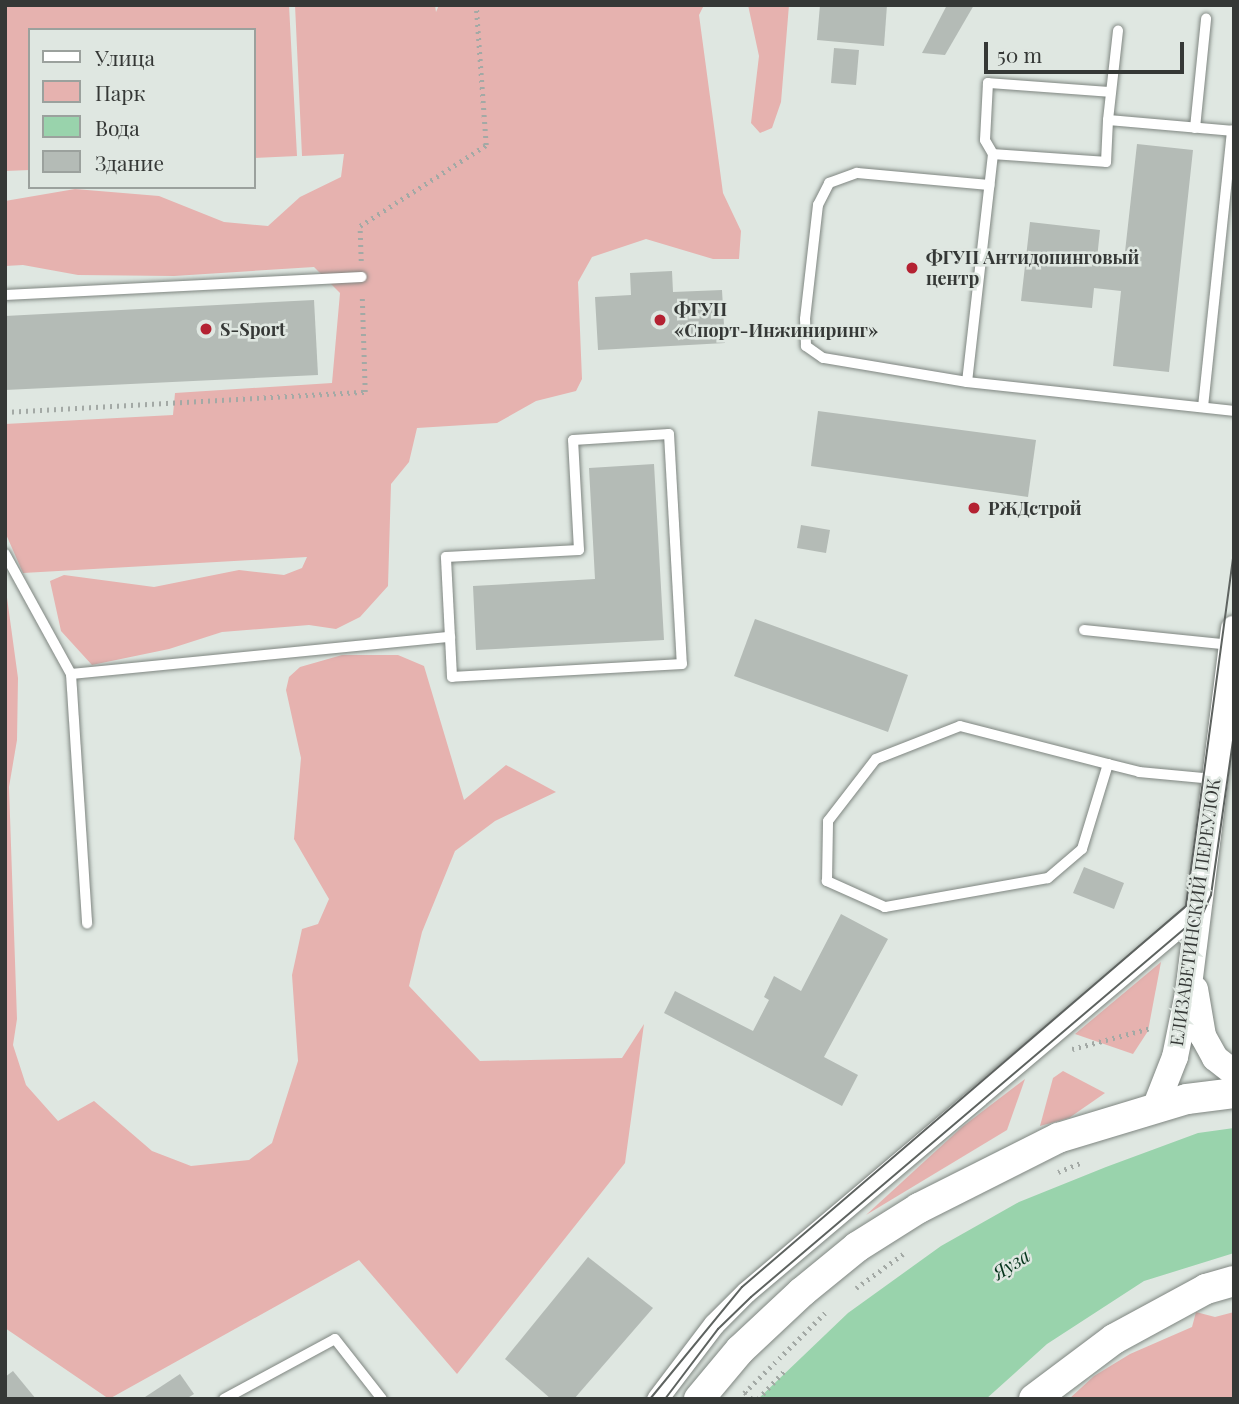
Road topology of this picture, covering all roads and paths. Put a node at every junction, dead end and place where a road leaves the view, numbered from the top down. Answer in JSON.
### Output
{"nodes":[{"id":1,"x":476,"y":5,"type":"edge"},
{"id":2,"x":1206,"y":19,"type":"dead end"},
{"id":3,"x":1118,"y":31,"type":"dead end"},
{"id":4,"x":1111,"y":92,"type":"junction"},
{"id":5,"x":1108,"y":120,"type":"junction"},
{"id":6,"x":1195,"y":128,"type":"junction"},
{"id":7,"x":1233,"y":131,"type":"edge"},
{"id":8,"x":993,"y":154,"type":"junction"},
{"id":9,"x":989,"y":185,"type":"junction"},
{"id":10,"x":362,"y":277,"type":"junction"},
{"id":11,"x":5,"y":295,"type":"edge"},
{"id":12,"x":967,"y":382,"type":"junction"},
{"id":13,"x":1203,"y":407,"type":"junction"},
{"id":14,"x":1234,"y":411,"type":"edge"},
{"id":15,"x":5,"y":412,"type":"edge"},
{"id":16,"x":5,"y":554,"type":"edge"},
{"id":17,"x":1084,"y":630,"type":"dead end"},
{"id":18,"x":1233,"y":637,"type":"edge"},
{"id":19,"x":450,"y":638,"type":"junction"},
{"id":20,"x":71,"y":674,"type":"junction"},
{"id":21,"x":1108,"y":764,"type":"junction"},
{"id":22,"x":1214,"y":779,"type":"junction"},
{"id":23,"x":1196,"y":912,"type":"junction"},
{"id":24,"x":88,"y":923,"type":"dead end"},
{"id":25,"x":1191,"y":960,"type":"junction"},
{"id":26,"x":1151,"y":1028,"type":"dead end"},
{"id":27,"x":1058,"y":1053,"type":"dead end"},
{"id":28,"x":1234,"y":1073,"type":"edge"},
{"id":29,"x":1234,"y":1093,"type":"edge"},
{"id":30,"x":1155,"y":1108,"type":"junction"},
{"id":31,"x":1089,"y":1160,"type":"dead end"},
{"id":32,"x":1052,"y":1174,"type":"dead end"},
{"id":33,"x":911,"y":1248,"type":"dead end"},
{"id":34,"x":1234,"y":1281,"type":"edge"},
{"id":35,"x":849,"y":1292,"type":"dead end"},
{"id":36,"x":830,"y":1308,"type":"dead end"},
{"id":37,"x":786,"y":1369,"type":"dead end"},
{"id":38,"x":744,"y":1392,"type":"junction"},
{"id":39,"x":224,"y":1399,"type":"edge"},
{"id":40,"x":382,"y":1399,"type":"edge"},
{"id":41,"x":657,"y":1399,"type":"edge"},
{"id":42,"x":699,"y":1399,"type":"edge"},
{"id":43,"x":739,"y":1399,"type":"edge"},
{"id":44,"x":752,"y":1399,"type":"edge"},
{"id":45,"x":758,"y":1399,"type":"edge"},
{"id":46,"x":1034,"y":1399,"type":"edge"}],
"edges":[{"from":1,"to":10,"type":"path"},
{"from":2,"to":6,"type":"lane"},
{"from":3,"to":4,"type":"lane"},
{"from":4,"to":5,"type":"lane"},
{"from":4,"to":8,"type":"lane"},
{"from":5,"to":6,"type":"lane"},
{"from":5,"to":8,"type":"lane"},
{"from":6,"to":7,"type":"lane"},
{"from":7,"to":13,"type":"lane"},
{"from":8,"to":9,"type":"lane"},
{"from":9,"to":12,"type":"lane"},
{"from":9,"to":12,"type":"lane"},
{"from":10,"to":11,"type":"lane"},
{"from":10,"to":15,"type":"path"},
{"from":12,"to":13,"type":"lane"},
{"from":13,"to":14,"type":"lane"},
{"from":16,"to":20,"type":"lane"},
{"from":17,"to":18,"type":"lane"},
{"from":18,"to":22,"type":"street","name":"ЕЛИЗАВЕТИНСКИЙ ПЕРЕУЛОК"},
{"from":19,"to":19,"type":"lane"},
{"from":19,"to":20,"type":"lane"},
{"from":20,"to":24,"type":"lane"},
{"from":21,"to":21,"type":"lane"},
{"from":21,"to":22,"type":"lane"},
{"from":22,"to":23,"type":"street","name":"ЕЛИЗАВЕТИНСКИЙ ПЕРЕУЛОК"},
{"from":23,"to":25,"type":"street","name":"ЕЛИЗАВЕТИНСКИЙ ПЕРЕУЛОК"},
{"from":23,"to":41,"type":"street"},
{"from":25,"to":28,"type":"street"},
{"from":25,"to":30,"type":"street","name":"ЕЛИЗАВЕТИНСКИЙ ПЕРЕУЛОК"},
{"from":26,"to":27,"type":"path"},
{"from":29,"to":30,"type":"main road"},
{"from":30,"to":42,"type":"main road"},
{"from":31,"to":32,"type":"path"},
{"from":33,"to":35,"type":"path"},
{"from":34,"to":46,"type":"main road"},
{"from":36,"to":38,"type":"path"},
{"from":37,"to":45,"type":"path"},
{"from":38,"to":43,"type":"path"},
{"from":38,"to":44,"type":"path"},
{"from":39,"to":40,"type":"lane"}]}
